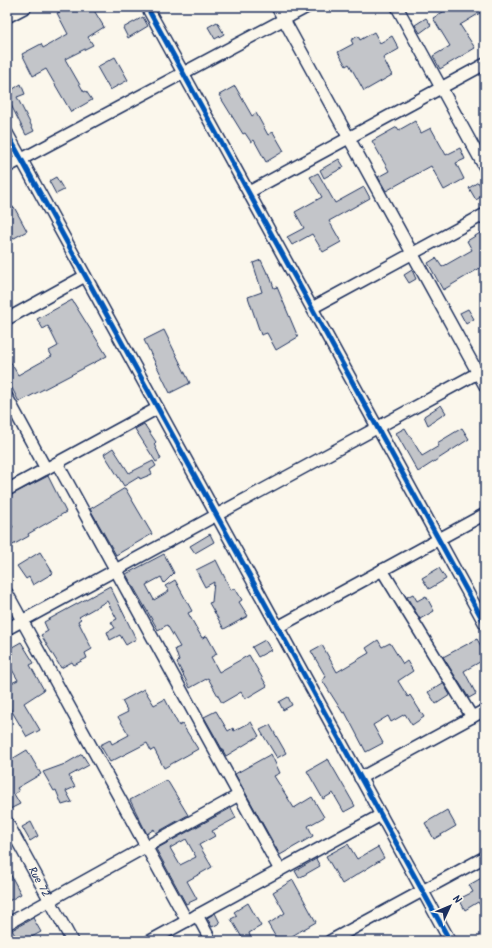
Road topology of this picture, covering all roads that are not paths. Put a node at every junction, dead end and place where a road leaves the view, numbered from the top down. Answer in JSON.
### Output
{"nodes":[{"id":1,"x":26,"y":7,"type":"edge"},
{"id":2,"x":147,"y":7,"type":"edge"},
{"id":3,"x":277,"y":7,"type":"edge"},
{"id":4,"x":307,"y":7,"type":"edge"},
{"id":5,"x":396,"y":7,"type":"edge"},
{"id":6,"x":7,"y":17,"type":"edge"},
{"id":7,"x":284,"y":19,"type":"junction"},
{"id":8,"x":485,"y":64,"type":"edge"},
{"id":9,"x":183,"y":73,"type":"junction"},
{"id":10,"x":441,"y":88,"type":"junction"},
{"id":11,"x":7,"y":133,"type":"edge"},
{"id":12,"x":349,"y":138,"type":"junction"},
{"id":13,"x":22,"y":160,"type":"junction"},
{"id":14,"x":7,"y":167,"type":"edge"},
{"id":15,"x":485,"y":168,"type":"edge"},
{"id":16,"x":249,"y":192,"type":"junction"},
{"id":17,"x":485,"y":214,"type":"edge"},
{"id":18,"x":413,"y":254,"type":"junction"},
{"id":19,"x":85,"y":276,"type":"junction"},
{"id":20,"x":312,"y":308,"type":"junction"},
{"id":21,"x":7,"y":319,"type":"edge"},
{"id":22,"x":481,"y":371,"type":"edge"},
{"id":23,"x":485,"y":386,"type":"edge"},
{"id":24,"x":7,"y":397,"type":"edge"},
{"id":25,"x":158,"y":408,"type":"junction"},
{"id":26,"x":378,"y":428,"type":"junction"},
{"id":27,"x":57,"y":463,"type":"junction"},
{"id":28,"x":46,"y":469,"type":"junction"},
{"id":29,"x":7,"y":490,"type":"edge"},
{"id":30,"x":485,"y":514,"type":"edge"},
{"id":31,"x":216,"y":515,"type":"junction"},
{"id":32,"x":439,"y":539,"type":"junction"},
{"id":33,"x":116,"y":570,"type":"junction"},
{"id":34,"x":382,"y":570,"type":"junction"},
{"id":35,"x":7,"y":593,"type":"edge"},
{"id":36,"x":22,"y":621,"type":"junction"},
{"id":37,"x":485,"y":624,"type":"edge"},
{"id":38,"x":278,"y":627,"type":"junction"},
{"id":39,"x":7,"y":629,"type":"edge"},
{"id":40,"x":485,"y":710,"type":"edge"},
{"id":41,"x":472,"y":717,"type":"junction"},
{"id":42,"x":360,"y":778,"type":"junction"},
{"id":43,"x":239,"y":795,"type":"junction"},
{"id":44,"x":381,"y":815,"type":"junction"},
{"id":45,"x":7,"y":822,"type":"edge"},
{"id":46,"x":146,"y":847,"type":"junction"},
{"id":47,"x":485,"y":856,"type":"edge"},
{"id":48,"x":280,"y":870,"type":"junction"},
{"id":49,"x":422,"y":891,"type":"junction"},
{"id":50,"x":50,"y":900,"type":"junction"},
{"id":51,"x":197,"y":915,"type":"junction"},
{"id":52,"x":187,"y":921,"type":"junction"},
{"id":53,"x":7,"y":924,"type":"edge"},
{"id":54,"x":72,"y":941,"type":"edge"},
{"id":55,"x":150,"y":941,"type":"edge"},
{"id":56,"x":211,"y":941,"type":"edge"},
{"id":57,"x":330,"y":941,"type":"edge"},
{"id":58,"x":450,"y":941,"type":"edge"}],
"edges":[{"from":1,"to":6,"type":"street"},
{"from":2,"to":9,"type":"street"},
{"from":3,"to":7,"type":"street"},
{"from":4,"to":7,"type":"street"},
{"from":5,"to":10,"type":"street"},
{"from":7,"to":9,"type":"street"},
{"from":7,"to":12,"type":"street"},
{"from":8,"to":10,"type":"street"},
{"from":9,"to":13,"type":"street"},
{"from":9,"to":16,"type":"street"},
{"from":10,"to":12,"type":"street"},
{"from":10,"to":15,"type":"street"},
{"from":11,"to":13,"type":"street"},
{"from":12,"to":16,"type":"street"},
{"from":12,"to":18,"type":"street"},
{"from":13,"to":14,"type":"street"},
{"from":13,"to":19,"type":"street"},
{"from":16,"to":20,"type":"street"},
{"from":17,"to":18,"type":"street"},
{"from":18,"to":20,"type":"street"},
{"from":18,"to":22,"type":"street"},
{"from":19,"to":21,"type":"street"},
{"from":19,"to":25,"type":"street"},
{"from":20,"to":26,"type":"street"},
{"from":22,"to":23,"type":"street"},
{"from":22,"to":26,"type":"street"},
{"from":24,"to":28,"type":"street"},
{"from":25,"to":27,"type":"street"},
{"from":25,"to":31,"type":"street"},
{"from":26,"to":31,"type":"street"},
{"from":26,"to":32,"type":"street"},
{"from":27,"to":28,"type":"street"},
{"from":27,"to":33,"type":"street"},
{"from":28,"to":29,"type":"street"},
{"from":30,"to":32,"type":"street"},
{"from":31,"to":33,"type":"street"},
{"from":31,"to":38,"type":"street"},
{"from":32,"to":34,"type":"street"},
{"from":32,"to":37,"type":"street"},
{"from":33,"to":36,"type":"street"},
{"from":33,"to":43,"type":"street"},
{"from":34,"to":38,"type":"street"},
{"from":34,"to":41,"type":"street"},
{"from":35,"to":36,"type":"street"},
{"from":36,"to":39,"type":"street"},
{"from":36,"to":46,"type":"street"},
{"from":38,"to":42,"type":"street"},
{"from":40,"to":41,"type":"street"},
{"from":41,"to":42,"type":"street"},
{"from":42,"to":44,"type":"street"},
{"from":43,"to":46,"type":"street"},
{"from":43,"to":48,"type":"street"},
{"from":44,"to":48,"type":"street"},
{"from":44,"to":49,"type":"street"},
{"from":45,"to":50,"type":"street","name":"Rue 72"},
{"from":46,"to":50,"type":"street"},
{"from":46,"to":52,"type":"street"},
{"from":47,"to":49,"type":"street"},
{"from":48,"to":51,"type":"street"},
{"from":49,"to":57,"type":"street"},
{"from":49,"to":58,"type":"street"},
{"from":50,"to":53,"type":"street"},
{"from":50,"to":54,"type":"street","name":"Rue 72"},
{"from":51,"to":52,"type":"street"},
{"from":51,"to":56,"type":"street"},
{"from":52,"to":55,"type":"street"}]}
